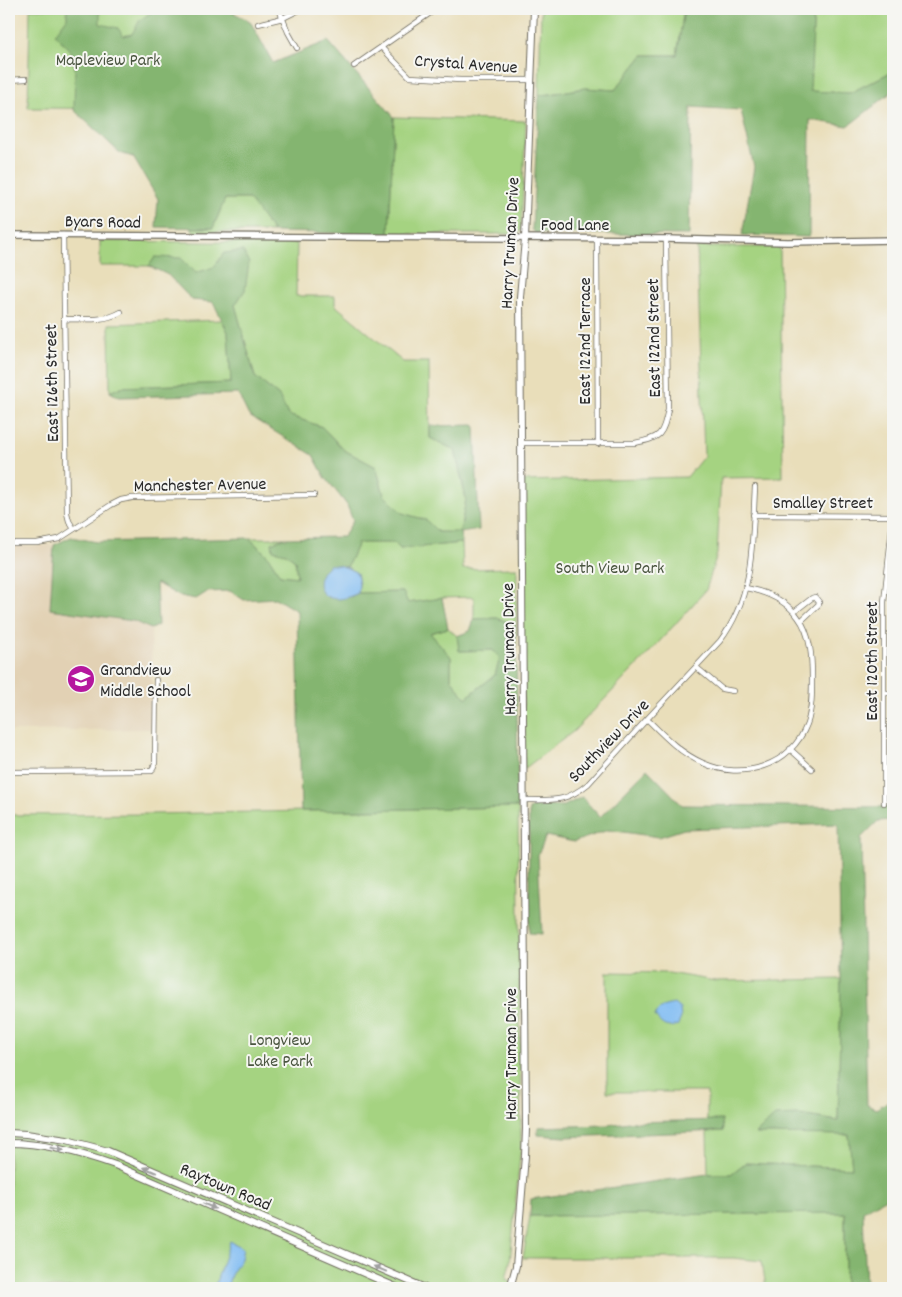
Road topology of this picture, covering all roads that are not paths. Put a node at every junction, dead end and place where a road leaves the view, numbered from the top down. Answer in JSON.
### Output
{"nodes":[{"id":1,"x":279,"y":9,"type":"edge"},
{"id":2,"x":301,"y":9,"type":"edge"},
{"id":3,"x":436,"y":9,"type":"edge"},
{"id":4,"x":534,"y":9,"type":"edge"},
{"id":5,"x":283,"y":18,"type":"junction"},
{"id":6,"x":258,"y":24,"type":"dead end"},
{"id":7,"x":381,"y":47,"type":"junction"},
{"id":8,"x":297,"y":48,"type":"dead end"},
{"id":9,"x":354,"y":66,"type":"dead end"},
{"id":10,"x":26,"y":79,"type":"dead end"},
{"id":11,"x":9,"y":80,"type":"edge"},
{"id":12,"x":531,"y":80,"type":"junction"},
{"id":13,"x":9,"y":235,"type":"edge"},
{"id":14,"x":63,"y":235,"type":"junction"},
{"id":15,"x":196,"y":236,"type":"joint"},
{"id":16,"x":525,"y":239,"type":"junction"},
{"id":17,"x":597,"y":239,"type":"junction"},
{"id":18,"x":666,"y":239,"type":"junction"},
{"id":19,"x":893,"y":240,"type":"edge"},
{"id":20,"x":121,"y":312,"type":"dead end"},
{"id":21,"x":64,"y":319,"type":"junction"},
{"id":22,"x":521,"y":443,"type":"junction"},
{"id":23,"x":598,"y":444,"type":"junction"},
{"id":24,"x":755,"y":487,"type":"dead end"},
{"id":25,"x":314,"y":495,"type":"dead end"},
{"id":26,"x":753,"y":515,"type":"junction"},
{"id":27,"x":893,"y":517,"type":"edge"},
{"id":28,"x":74,"y":529,"type":"junction"},
{"id":29,"x":9,"y":543,"type":"edge"},
{"id":30,"x":886,"y":585,"type":"junction"},
{"id":31,"x":893,"y":586,"type":"edge"},
{"id":32,"x":746,"y":588,"type":"junction"},
{"id":33,"x":794,"y":612,"type":"junction"},
{"id":34,"x":801,"y":621,"type":"junction"},
{"id":35,"x":696,"y":667,"type":"junction"},
{"id":36,"x":156,"y":680,"type":"dead end"},
{"id":37,"x":733,"y":691,"type":"dead end"},
{"id":38,"x":884,"y":693,"type":"junction"},
{"id":39,"x":893,"y":693,"type":"edge"},
{"id":40,"x":647,"y":719,"type":"junction"},
{"id":41,"x":790,"y":749,"type":"junction"},
{"id":42,"x":812,"y":769,"type":"dead end"},
{"id":43,"x":9,"y":772,"type":"edge"},
{"id":44,"x":524,"y":800,"type":"junction"},
{"id":45,"x":884,"y":803,"type":"dead end"},
{"id":46,"x":9,"y":1133,"type":"edge"},
{"id":47,"x":9,"y":1143,"type":"edge"},
{"id":48,"x":398,"y":1288,"type":"edge"},
{"id":49,"x":425,"y":1288,"type":"edge"},
{"id":50,"x":510,"y":1288,"type":"edge"}],
"edges":[{"from":1,"to":5,"type":"street"},
{"from":2,"to":5,"type":"street"},
{"from":3,"to":7,"type":"street"},
{"from":4,"to":12,"type":"main road","name":"Harry Truman Drive"},
{"from":5,"to":6,"type":"street"},
{"from":5,"to":8,"type":"street"},
{"from":7,"to":9,"type":"street"},
{"from":7,"to":12,"type":"street","name":"Crystal Avenue"},
{"from":10,"to":11,"type":"street"},
{"from":12,"to":16,"type":"main road","name":"Harry Truman Drive"},
{"from":13,"to":14,"type":"street","name":"Byars Road"},
{"from":14,"to":15,"type":"street","name":"Byars Road"},
{"from":14,"to":21,"type":"street","name":"East 126th Street"},
{"from":15,"to":16,"type":"street","name":"Food Lane"},
{"from":16,"to":17,"type":"street","name":"Food Lane"},
{"from":16,"to":22,"type":"main road","name":"Harry Truman Drive"},
{"from":17,"to":18,"type":"street","name":"Food Lane"},
{"from":17,"to":23,"type":"street","name":"East 122nd Terrace"},
{"from":18,"to":19,"type":"street","name":"Food Lane"},
{"from":18,"to":23,"type":"street","name":"East 122nd Street"},
{"from":20,"to":21,"type":"street"},
{"from":21,"to":28,"type":"street","name":"East 126th Street"},
{"from":22,"to":23,"type":"street"},
{"from":22,"to":44,"type":"main road","name":"Harry Truman Drive"},
{"from":24,"to":26,"type":"street","name":"Southview Drive"},
{"from":25,"to":28,"type":"street","name":"Manchester Avenue"},
{"from":26,"to":27,"type":"street","name":"Smalley Street"},
{"from":26,"to":32,"type":"street","name":"Southview Drive"},
{"from":27,"to":30,"type":"street","name":"East 120th Street"},
{"from":28,"to":29,"type":"street","name":"Manchester Avenue"},
{"from":30,"to":31,"type":"street"},
{"from":30,"to":38,"type":"street","name":"East 120th Street"},
{"from":32,"to":33,"type":"street"},
{"from":32,"to":35,"type":"street","name":"Southview Drive"},
{"from":33,"to":34,"type":"street"},
{"from":33,"to":34,"type":"street"},
{"from":34,"to":41,"type":"street"},
{"from":35,"to":37,"type":"street"},
{"from":35,"to":40,"type":"street","name":"Southview Drive"},
{"from":36,"to":43,"type":"street"},
{"from":38,"to":39,"type":"street"},
{"from":38,"to":45,"type":"street","name":"East 120th Street"},
{"from":40,"to":41,"type":"street"},
{"from":40,"to":44,"type":"street","name":"Southview Drive"},
{"from":41,"to":42,"type":"street"},
{"from":44,"to":50,"type":"main road","name":"Harry Truman Drive"},
{"from":49,"to":46,"type":"main road","name":"Raytown Road","one_way":true},
{"from":47,"to":48,"type":"main road","name":"Raytown Road","one_way":true}]}
